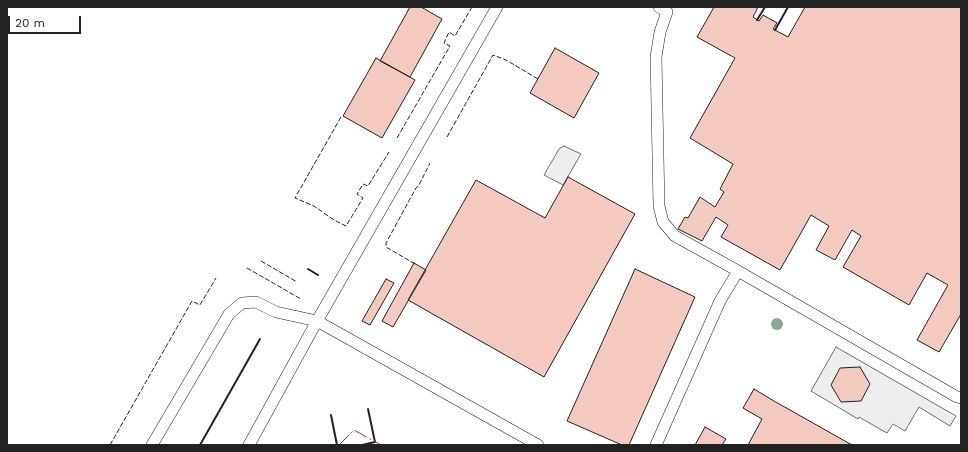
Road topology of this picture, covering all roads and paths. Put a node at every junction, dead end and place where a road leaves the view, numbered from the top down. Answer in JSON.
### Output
{"nodes":[{"id":1,"x":497,"y":7,"type":"edge"},
{"id":2,"x":666,"y":9,"type":"edge"},
{"id":3,"x":738,"y":271,"type":"junction"},
{"id":4,"x":317,"y":321,"type":"junction"},
{"id":5,"x":961,"y":398,"type":"edge"},
{"id":6,"x":152,"y":445,"type":"edge"},
{"id":7,"x":249,"y":445,"type":"edge"},
{"id":8,"x":538,"y":445,"type":"edge"},
{"id":9,"x":656,"y":445,"type":"edge"}],
"edges":[{"from":1,"to":4,"type":"lane"},
{"from":2,"to":3,"type":"lane"},
{"from":3,"to":5,"type":"lane"},
{"from":3,"to":9,"type":"lane"},
{"from":4,"to":6,"type":"lane"},
{"from":4,"to":7,"type":"lane"},
{"from":4,"to":8,"type":"lane"}]}
